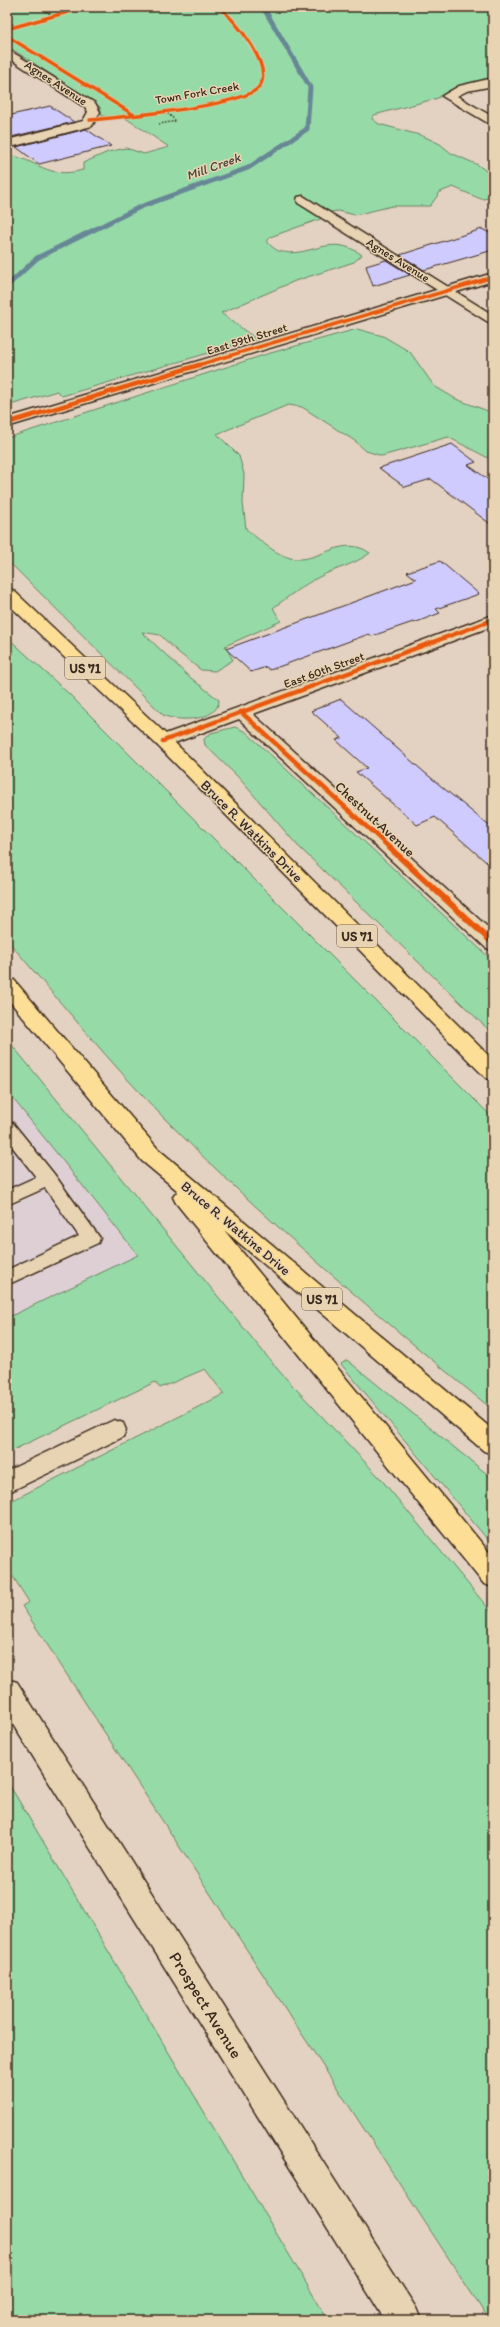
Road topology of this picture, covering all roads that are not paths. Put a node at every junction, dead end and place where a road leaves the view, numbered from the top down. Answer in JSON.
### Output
{"nodes":[{"id":1,"x":7,"y":52,"type":"edge"},
{"id":2,"x":493,"y":82,"type":"edge"},
{"id":3,"x":493,"y":122,"type":"edge"},
{"id":4,"x":7,"y":144,"type":"edge"},
{"id":5,"x":303,"y":200,"type":"dead end"},
{"id":6,"x":493,"y":277,"type":"edge"},
{"id":7,"x":447,"y":291,"type":"junction"},
{"id":8,"x":493,"y":321,"type":"edge"},
{"id":9,"x":7,"y":423,"type":"edge"},
{"id":10,"x":7,"y":594,"type":"edge"},
{"id":11,"x":493,"y":620,"type":"edge"},
{"id":12,"x":241,"y":712,"type":"junction"},
{"id":13,"x":163,"y":741,"type":"junction"},
{"id":14,"x":493,"y":943,"type":"edge"},
{"id":15,"x":7,"y":985,"type":"edge"},
{"id":16,"x":493,"y":1073,"type":"edge"},
{"id":17,"x":7,"y":1128,"type":"edge"},
{"id":18,"x":150,"y":1155,"type":"junction"},
{"id":19,"x":48,"y":1179,"type":"junction"},
{"id":20,"x":7,"y":1198,"type":"edge"},
{"id":21,"x":7,"y":1278,"type":"edge"},
{"id":22,"x":114,"y":1430,"type":"dead end"},
{"id":23,"x":493,"y":1444,"type":"edge"},
{"id":24,"x":7,"y":1483,"type":"edge"},
{"id":25,"x":493,"y":1576,"type":"edge"},
{"id":26,"x":7,"y":1691,"type":"edge"},
{"id":27,"x":404,"y":2320,"type":"edge"}],
"edges":[{"from":1,"to":4,"type":"street","name":"Agnes Avenue"},
{"from":2,"to":3,"type":"street"},
{"from":5,"to":7,"type":"street","name":"Agnes Avenue"},
{"from":6,"to":7,"type":"street","name":"East 59th Street"},
{"from":7,"to":8,"type":"street","name":"Agnes Avenue"},
{"from":7,"to":9,"type":"street","name":"East 59th Street"},
{"from":10,"to":13,"type":"highway","name":"Bruce R. Watkins Drive","number":"US 71"},
{"from":11,"to":12,"type":"street","name":"East 60th Street"},
{"from":12,"to":13,"type":"street","name":"East 60th Street"},
{"from":12,"to":14,"type":"street","name":"Chestnut Avenue"},
{"from":13,"to":16,"type":"highway","name":"Bruce R. Watkins Drive","number":"US 71"},
{"from":15,"to":18,"type":"highway","name":"Bruce R. Watkins Drive","number":"US 71"},
{"from":17,"to":19,"type":"lane"},
{"from":18,"to":23,"type":"highway","name":"Bruce R. Watkins Drive","number":"US 71"},
{"from":18,"to":25,"type":"highway"},
{"from":19,"to":20,"type":"lane"},
{"from":19,"to":21,"type":"lane"},
{"from":22,"to":24,"type":"street"},
{"from":26,"to":27,"type":"street","name":"Prospect Avenue"}]}
